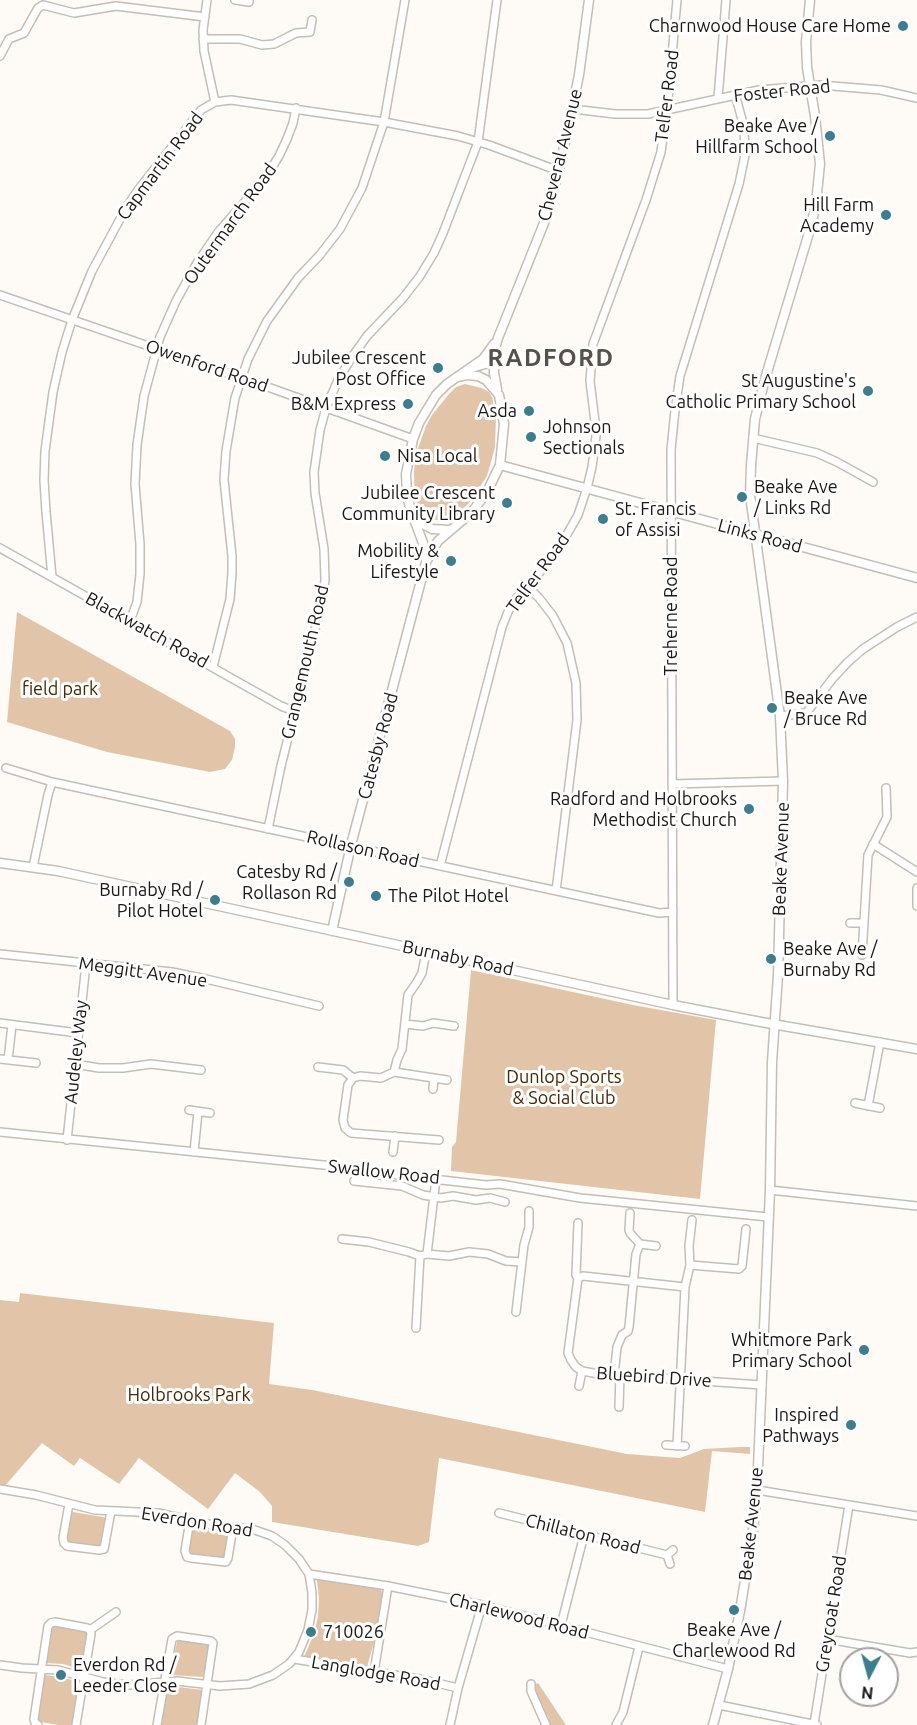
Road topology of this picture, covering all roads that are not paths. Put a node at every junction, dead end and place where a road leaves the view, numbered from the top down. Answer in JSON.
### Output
{"nodes":[{"id":1,"x":143,"y":0,"type":"edge"},
{"id":2,"x":207,"y":0,"type":"edge"},
{"id":3,"x":235,"y":0,"type":"edge"},
{"id":4,"x":249,"y":0,"type":"edge"},
{"id":5,"x":405,"y":0,"type":"edge"},
{"id":6,"x":497,"y":0,"type":"edge"},
{"id":7,"x":589,"y":0,"type":"edge"},
{"id":8,"x":677,"y":0,"type":"edge"},
{"id":9,"x":726,"y":0,"type":"edge"},
{"id":10,"x":810,"y":0,"type":"edge"},
{"id":11,"x":43,"y":2,"type":"edge"},
{"id":12,"x":142,"y":9,"type":"junction"},
{"id":13,"x":205,"y":17,"type":"junction"},
{"id":14,"x":312,"y":20,"type":"dead end"},
{"id":15,"x":203,"y":39,"type":"junction"},
{"id":16,"x":0,"y":56,"type":"edge"},
{"id":17,"x":810,"y":86,"type":"junction"},
{"id":18,"x":735,"y":94,"type":"junction"},
{"id":19,"x":718,"y":98,"type":"junction"},
{"id":20,"x":917,"y":98,"type":"edge"},
{"id":21,"x":215,"y":102,"type":"junction"},
{"id":22,"x":296,"y":108,"type":"junction"},
{"id":23,"x":573,"y":109,"type":"junction"},
{"id":24,"x":667,"y":110,"type":"junction"},
{"id":25,"x":384,"y":122,"type":"junction"},
{"id":26,"x":477,"y":142,"type":"junction"},
{"id":27,"x":560,"y":171,"type":"junction"},
{"id":28,"x":0,"y":295,"type":"edge"},
{"id":29,"x":72,"y":320,"type":"junction"},
{"id":30,"x":498,"y":338,"type":"junction"},
{"id":31,"x":156,"y":350,"type":"junction"},
{"id":32,"x":493,"y":365,"type":"junction"},
{"id":33,"x":468,"y":370,"type":"junction"},
{"id":34,"x":457,"y":377,"type":"junction"},
{"id":35,"x":240,"y":378,"type":"junction"},
{"id":36,"x":499,"y":395,"type":"junction"},
{"id":37,"x":326,"y":408,"type":"junction"},
{"id":38,"x":753,"y":438,"type":"junction"},
{"id":39,"x":413,"y":439,"type":"junction"},
{"id":40,"x":500,"y":465,"type":"junction"},
{"id":41,"x":873,"y":482,"type":"dead end"},
{"id":42,"x":587,"y":488,"type":"junction"},
{"id":43,"x":670,"y":511,"type":"junction"},
{"id":44,"x":416,"y":520,"type":"junction"},
{"id":45,"x":450,"y":530,"type":"junction"},
{"id":46,"x":755,"y":534,"type":"junction"},
{"id":47,"x":0,"y":548,"type":"edge"},
{"id":48,"x":426,"y":562,"type":"junction"},
{"id":49,"x":52,"y":577,"type":"junction"},
{"id":50,"x":917,"y":578,"type":"edge"},
{"id":51,"x":527,"y":586,"type":"junction"},
{"id":52,"x":917,"y":617,"type":"edge"},
{"id":53,"x":130,"y":621,"type":"junction"},
{"id":54,"x":213,"y":667,"type":"junction"},
{"id":55,"x":294,"y":711,"type":"junction"},
{"id":56,"x":780,"y":716,"type":"junction"},
{"id":57,"x":6,"y":768,"type":"dead end"},
{"id":58,"x":52,"y":782,"type":"junction"},
{"id":59,"x":783,"y":782,"type":"junction"},
{"id":60,"x":672,"y":784,"type":"junction"},
{"id":61,"x":886,"y":788,"type":"dead end"},
{"id":62,"x":268,"y":829,"type":"junction"},
{"id":63,"x":873,"y":844,"type":"junction"},
{"id":64,"x":351,"y":845,"type":"junction"},
{"id":65,"x":0,"y":863,"type":"edge"},
{"id":66,"x":440,"y":866,"type":"junction"},
{"id":67,"x":33,"y":867,"type":"junction"},
{"id":68,"x":917,"y":872,"type":"edge"},
{"id":69,"x":917,"y":888,"type":"edge"},
{"id":70,"x":556,"y":891,"type":"junction"},
{"id":71,"x":917,"y":906,"type":"edge"},
{"id":72,"x":673,"y":912,"type":"junction"},
{"id":73,"x":850,"y":922,"type":"dead end"},
{"id":74,"x":863,"y":923,"type":"junction"},
{"id":75,"x":332,"y":931,"type":"junction"},
{"id":76,"x":426,"y":952,"type":"junction"},
{"id":77,"x":0,"y":954,"type":"edge"},
{"id":78,"x":862,"y":954,"type":"dead end"},
{"id":79,"x":86,"y":964,"type":"junction"},
{"id":80,"x":673,"y":1005,"type":"junction"},
{"id":81,"x":320,"y":1006,"type":"dead end"},
{"id":82,"x":0,"y":1023,"type":"edge"},
{"id":83,"x":405,"y":1024,"type":"junction"},
{"id":84,"x":12,"y":1025,"type":"junction"},
{"id":85,"x":774,"y":1025,"type":"junction"},
{"id":86,"x":454,"y":1026,"type":"dead end"},
{"id":87,"x":78,"y":1033,"type":"junction"},
{"id":88,"x":880,"y":1042,"type":"junction"},
{"id":89,"x":917,"y":1048,"type":"edge"},
{"id":90,"x":4,"y":1060,"type":"edge"},
{"id":91,"x":36,"y":1063,"type":"dead end"},
{"id":92,"x":75,"y":1064,"type":"junction"},
{"id":93,"x":318,"y":1067,"type":"dead end"},
{"id":94,"x":201,"y":1070,"type":"dead end"},
{"id":95,"x":394,"y":1072,"type":"junction"},
{"id":96,"x":353,"y":1078,"type":"junction"},
{"id":97,"x":434,"y":1078,"type":"junction"},
{"id":98,"x":447,"y":1080,"type":"dead end"},
{"id":99,"x":433,"y":1089,"type":"dead end"},
{"id":100,"x":855,"y":1103,"type":"dead end"},
{"id":101,"x":868,"y":1106,"type":"junction"},
{"id":102,"x":880,"y":1108,"type":"dead end"},
{"id":103,"x":189,"y":1110,"type":"dead end"},
{"id":104,"x":198,"y":1112,"type":"junction"},
{"id":105,"x":210,"y":1113,"type":"dead end"},
{"id":106,"x":0,"y":1132,"type":"edge"},
{"id":107,"x":395,"y":1136,"type":"junction"},
{"id":108,"x":67,"y":1140,"type":"junction"},
{"id":109,"x":439,"y":1140,"type":"dead end"},
{"id":110,"x":194,"y":1152,"type":"junction"},
{"id":111,"x":393,"y":1152,"type":"dead end"},
{"id":112,"x":436,"y":1179,"type":"junction"},
{"id":113,"x":354,"y":1181,"type":"dead end"},
{"id":114,"x":770,"y":1190,"type":"junction"},
{"id":115,"x":434,"y":1197,"type":"junction"},
{"id":116,"x":506,"y":1202,"type":"dead end"},
{"id":117,"x":917,"y":1206,"type":"edge"},
{"id":118,"x":529,"y":1211,"type":"dead end"},
{"id":119,"x":630,"y":1212,"type":"dead end"},
{"id":120,"x":768,"y":1217,"type":"junction"},
{"id":121,"x":692,"y":1220,"type":"dead end"},
{"id":122,"x":578,"y":1223,"type":"dead end"},
{"id":123,"x":746,"y":1229,"type":"dead end"},
{"id":124,"x":342,"y":1239,"type":"dead end"},
{"id":125,"x":640,"y":1244,"type":"junction"},
{"id":126,"x":656,"y":1246,"type":"dead end"},
{"id":127,"x":423,"y":1255,"type":"junction"},
{"id":128,"x":522,"y":1262,"type":"junction"},
{"id":129,"x":690,"y":1265,"type":"junction"},
{"id":130,"x":578,"y":1278,"type":"junction"},
{"id":131,"x":634,"y":1281,"type":"junction"},
{"id":132,"x":685,"y":1287,"type":"junction"},
{"id":133,"x":516,"y":1312,"type":"dead end"},
{"id":134,"x":416,"y":1328,"type":"dead end"},
{"id":135,"x":582,"y":1371,"type":"junction"},
{"id":136,"x":617,"y":1375,"type":"junction"},
{"id":137,"x":681,"y":1380,"type":"junction"},
{"id":138,"x":762,"y":1384,"type":"junction"},
{"id":139,"x":579,"y":1386,"type":"dead end"},
{"id":140,"x":620,"y":1407,"type":"dead end"},
{"id":141,"x":666,"y":1445,"type":"dead end"},
{"id":142,"x":0,"y":1489,"type":"edge"},
{"id":143,"x":757,"y":1490,"type":"junction"},
{"id":144,"x":69,"y":1504,"type":"junction"},
{"id":145,"x":849,"y":1504,"type":"junction"},
{"id":146,"x":111,"y":1511,"type":"junction"},
{"id":147,"x":499,"y":1513,"type":"dead end"},
{"id":148,"x":917,"y":1516,"type":"edge"},
{"id":149,"x":190,"y":1520,"type":"junction"},
{"id":150,"x":233,"y":1527,"type":"junction"},
{"id":151,"x":584,"y":1535,"type":"junction"},
{"id":152,"x":670,"y":1564,"type":"dead end"},
{"id":153,"x":309,"y":1574,"type":"junction"},
{"id":154,"x":388,"y":1586,"type":"junction"},
{"id":155,"x":482,"y":1605,"type":"junction"},
{"id":156,"x":116,"y":1612,"type":"dead end"},
{"id":157,"x":561,"y":1626,"type":"junction"},
{"id":158,"x":90,"y":1630,"type":"junction"},
{"id":159,"x":827,"y":1639,"type":"junction"},
{"id":160,"x":639,"y":1647,"type":"junction"},
{"id":161,"x":917,"y":1652,"type":"edge"},
{"id":162,"x":294,"y":1659,"type":"junction"},
{"id":163,"x":0,"y":1665,"type":"edge"},
{"id":164,"x":42,"y":1669,"type":"junction"},
{"id":165,"x":728,"y":1669,"type":"junction"},
{"id":166,"x":374,"y":1672,"type":"junction"},
{"id":167,"x":84,"y":1676,"type":"junction"},
{"id":168,"x":164,"y":1682,"type":"junction"},
{"id":169,"x":208,"y":1684,"type":"junction"},
{"id":170,"x":531,"y":1684,"type":"dead end"},
{"id":171,"x":458,"y":1688,"type":"junction"},
{"id":172,"x":719,"y":1705,"type":"junction"},
{"id":173,"x":38,"y":1725,"type":"edge"},
{"id":174,"x":76,"y":1725,"type":"edge"},
{"id":175,"x":157,"y":1725,"type":"edge"},
{"id":176,"x":201,"y":1725,"type":"edge"},
{"id":177,"x":450,"y":1725,"type":"edge"},
{"id":178,"x":546,"y":1725,"type":"edge"},
{"id":179,"x":616,"y":1725,"type":"edge"},
{"id":180,"x":713,"y":1725,"type":"edge"},
{"id":181,"x":816,"y":1725,"type":"edge"}],
"edges":[{"from":1,"to":12,"type":"street"},
{"from":2,"to":13,"type":"street"},
{"from":3,"to":4,"type":"street"},
{"from":5,"to":25,"type":"street"},
{"from":6,"to":26,"type":"street","name":"Grangemouth Road"},
{"from":7,"to":23,"type":"street","name":"Cheveral Avenue"},
{"from":8,"to":24,"type":"street","name":"Telfer Road"},
{"from":9,"to":19,"type":"street","name":"Foster Road"},
{"from":10,"to":17,"type":"street","name":"Beake Avenue"},
{"from":11,"to":12,"type":"street"},
{"from":11,"to":16,"type":"street"},
{"from":12,"to":13,"type":"street"},
{"from":13,"to":15,"type":"street"},
{"from":14,"to":15,"type":"street"},
{"from":15,"to":21,"type":"street"},
{"from":17,"to":18,"type":"street","name":"Foster Road"},
{"from":17,"to":20,"type":"street","name":"Foster Road"},
{"from":17,"to":38,"type":"street","name":"Beake Avenue"},
{"from":18,"to":19,"type":"street","name":"Foster Road"},
{"from":18,"to":43,"type":"street","name":"Treherne Road"},
{"from":19,"to":24,"type":"street","name":"Foster Road"},
{"from":21,"to":22,"type":"street","name":"Capmartin Road"},
{"from":21,"to":29,"type":"street","name":"Capmartin Road"},
{"from":22,"to":25,"type":"street","name":"Capmartin Road"},
{"from":22,"to":31,"type":"street","name":"Outermarch Road"},
{"from":23,"to":24,"type":"street","name":"Foster Road"},
{"from":23,"to":27,"type":"street","name":"Cheveral Avenue"},
{"from":24,"to":42,"type":"street","name":"Telfer Road"},
{"from":25,"to":26,"type":"street","name":"Capmartin Road"},
{"from":25,"to":35,"type":"street"},
{"from":26,"to":27,"type":"street","name":"Capmartin Road"},
{"from":26,"to":37,"type":"street","name":"Grangemouth Road"},
{"from":27,"to":30,"type":"street","name":"Cheveral Avenue"},
{"from":28,"to":29,"type":"street","name":"Owenford Road"},
{"from":29,"to":31,"type":"street","name":"Owenford Road"},
{"from":29,"to":49,"type":"street","name":"Capmartin Road"},
{"from":30,"to":32,"type":"street","name":"Cheveral Avenue"},
{"from":30,"to":33,"type":"street","name":"Cheveral Avenue"},
{"from":31,"to":35,"type":"street","name":"Owenford Road"},
{"from":31,"to":53,"type":"street","name":"Outermarch Road"},
{"from":32,"to":33,"type":"street"},
{"from":32,"to":36,"type":"street","name":"Cheveral Avenue"},
{"from":33,"to":34,"type":"street","name":"Cheveral Avenue"},
{"from":34,"to":36,"type":"street"},
{"from":34,"to":39,"type":"street"},
{"from":35,"to":37,"type":"street","name":"Owenford Road"},
{"from":35,"to":54,"type":"street"},
{"from":36,"to":40,"type":"street"},
{"from":37,"to":39,"type":"street","name":"Owenford Road"},
{"from":37,"to":55,"type":"street","name":"Grangemouth Road"},
{"from":38,"to":41,"type":"street"},
{"from":38,"to":46,"type":"street","name":"Beake Avenue"},
{"from":39,"to":44,"type":"street"},
{"from":40,"to":42,"type":"street","name":"Links Road"},
{"from":40,"to":45,"type":"street"},
{"from":42,"to":43,"type":"street","name":"Links Road"},
{"from":42,"to":51,"type":"street","name":"Telfer Road"},
{"from":43,"to":46,"type":"street","name":"Links Road"},
{"from":43,"to":60,"type":"street","name":"Treherne Road"},
{"from":44,"to":45,"type":"street"},
{"from":44,"to":48,"type":"street","name":"Catesby Road"},
{"from":45,"to":48,"type":"street","name":"Catesby Road"},
{"from":46,"to":50,"type":"street","name":"Links Road"},
{"from":46,"to":56,"type":"street","name":"Beake Avenue"},
{"from":47,"to":49,"type":"street","name":"Blackwatch Road"},
{"from":48,"to":64,"type":"street","name":"Catesby Road"},
{"from":49,"to":53,"type":"street","name":"Blackwatch Road"},
{"from":51,"to":66,"type":"street","name":"Telfer Road"},
{"from":51,"to":70,"type":"street"},
{"from":52,"to":56,"type":"street"},
{"from":53,"to":54,"type":"street","name":"Blackwatch Road"},
{"from":54,"to":55,"type":"street","name":"Blackwatch Road"},
{"from":55,"to":62,"type":"street","name":"Grangemouth Road"},
{"from":56,"to":59,"type":"street","name":"Beake Avenue"},
{"from":57,"to":58,"type":"street","name":"Rollason Road"},
{"from":58,"to":62,"type":"street","name":"Rollason Road"},
{"from":58,"to":67,"type":"street"},
{"from":59,"to":60,"type":"street"},
{"from":59,"to":85,"type":"street","name":"Beake Avenue"},
{"from":60,"to":72,"type":"street","name":"Treherne Road"},
{"from":61,"to":63,"type":"street"},
{"from":62,"to":64,"type":"street","name":"Rollason Road"},
{"from":63,"to":68,"type":"street"},
{"from":63,"to":74,"type":"street"},
{"from":64,"to":66,"type":"street","name":"Rollason Road"},
{"from":64,"to":75,"type":"street","name":"Catesby Road"},
{"from":65,"to":67,"type":"street","name":"Burnaby Road"},
{"from":66,"to":70,"type":"street","name":"Rollason Road"},
{"from":67,"to":75,"type":"street","name":"Burnaby Road"},
{"from":69,"to":71,"type":"street"},
{"from":70,"to":72,"type":"street","name":"Rollason Road"},
{"from":72,"to":80,"type":"street","name":"Treherne Road"},
{"from":73,"to":74,"type":"street"},
{"from":74,"to":78,"type":"street"},
{"from":75,"to":76,"type":"street","name":"Burnaby Road"},
{"from":76,"to":80,"type":"street","name":"Burnaby Road"},
{"from":76,"to":83,"type":"street"},
{"from":77,"to":79,"type":"street","name":"Meggitt Avenue"},
{"from":79,"to":81,"type":"street","name":"Meggitt Avenue"},
{"from":79,"to":87,"type":"street","name":"Audeley Way"},
{"from":80,"to":85,"type":"street","name":"Burnaby Road"},
{"from":82,"to":84,"type":"street"},
{"from":83,"to":86,"type":"street"},
{"from":83,"to":95,"type":"street"},
{"from":84,"to":87,"type":"street"},
{"from":84,"to":90,"type":"street"},
{"from":85,"to":88,"type":"street","name":"Burnaby Road"},
{"from":85,"to":114,"type":"street","name":"Beake Avenue"},
{"from":87,"to":92,"type":"street","name":"Audeley Way"},
{"from":88,"to":89,"type":"street","name":"Burnaby Road"},
{"from":88,"to":101,"type":"street"},
{"from":90,"to":91,"type":"street"},
{"from":92,"to":94,"type":"street"},
{"from":92,"to":108,"type":"street","name":"Audeley Way"},
{"from":93,"to":96,"type":"street"},
{"from":95,"to":96,"type":"street"},
{"from":95,"to":97,"type":"street"},
{"from":96,"to":107,"type":"street"},
{"from":97,"to":98,"type":"street"},
{"from":97,"to":99,"type":"street"},
{"from":100,"to":101,"type":"street"},
{"from":101,"to":102,"type":"street"},
{"from":103,"to":104,"type":"street"},
{"from":104,"to":105,"type":"street"},
{"from":104,"to":110,"type":"street"},
{"from":106,"to":108,"type":"street","name":"Swallow Road"},
{"from":107,"to":109,"type":"street"},
{"from":107,"to":111,"type":"street"},
{"from":108,"to":110,"type":"street","name":"Swallow Road"},
{"from":110,"to":112,"type":"street","name":"Swallow Road"},
{"from":112,"to":115,"type":"street"},
{"from":112,"to":120,"type":"street","name":"Swallow Road"},
{"from":113,"to":115,"type":"street"},
{"from":114,"to":117,"type":"street"},
{"from":114,"to":120,"type":"street","name":"Beake Avenue"},
{"from":115,"to":116,"type":"street"},
{"from":115,"to":127,"type":"street"},
{"from":118,"to":128,"type":"street"},
{"from":119,"to":125,"type":"street"},
{"from":120,"to":138,"type":"street","name":"Beake Avenue"},
{"from":121,"to":129,"type":"street"},
{"from":122,"to":130,"type":"street","name":"Bluebird Drive"},
{"from":123,"to":129,"type":"street"},
{"from":124,"to":127,"type":"street"},
{"from":125,"to":126,"type":"street"},
{"from":125,"to":131,"type":"street"},
{"from":127,"to":128,"type":"street"},
{"from":127,"to":134,"type":"street"},
{"from":128,"to":133,"type":"street"},
{"from":129,"to":132,"type":"street"},
{"from":130,"to":131,"type":"street"},
{"from":130,"to":135,"type":"street","name":"Bluebird Drive"},
{"from":131,"to":132,"type":"street"},
{"from":131,"to":136,"type":"street"},
{"from":132,"to":137,"type":"street"},
{"from":135,"to":136,"type":"street","name":"Bluebird Drive"},
{"from":135,"to":139,"type":"street","name":"Bluebird Drive"},
{"from":136,"to":137,"type":"street","name":"Bluebird Drive"},
{"from":136,"to":140,"type":"street"},
{"from":137,"to":138,"type":"street","name":"Bluebird Drive"},
{"from":137,"to":141,"type":"street"},
{"from":138,"to":143,"type":"street","name":"Beake Avenue"},
{"from":142,"to":144,"type":"street","name":"Everdon Road"},
{"from":143,"to":145,"type":"street"},
{"from":143,"to":165,"type":"street","name":"Beake Avenue"},
{"from":144,"to":146,"type":"street","name":"Everdon Road"},
{"from":144,"to":146,"type":"street"},
{"from":145,"to":148,"type":"street"},
{"from":145,"to":159,"type":"street","name":"Greycoat Road"},
{"from":146,"to":149,"type":"street","name":"Everdon Road"},
{"from":147,"to":151,"type":"street","name":"Chillaton Road"},
{"from":149,"to":150,"type":"street","name":"Everdon Road"},
{"from":149,"to":150,"type":"street"},
{"from":150,"to":153,"type":"street","name":"Everdon Road"},
{"from":151,"to":152,"type":"street","name":"Chillaton Road"},
{"from":151,"to":157,"type":"street"},
{"from":153,"to":154,"type":"street","name":"Charlewood Road"},
{"from":153,"to":162,"type":"street"},
{"from":154,"to":155,"type":"street","name":"Charlewood Road"},
{"from":154,"to":166,"type":"street"},
{"from":155,"to":157,"type":"street","name":"Charlewood Road"},
{"from":155,"to":171,"type":"street"},
{"from":156,"to":158,"type":"street"},
{"from":157,"to":160,"type":"street","name":"Charlewood Road"},
{"from":158,"to":164,"type":"street"},
{"from":158,"to":167,"type":"street"},
{"from":159,"to":161,"type":"street"},
{"from":159,"to":181,"type":"street","name":"Greycoat Road"},
{"from":160,"to":165,"type":"street","name":"Charlewood Road"},
{"from":160,"to":179,"type":"street"},
{"from":162,"to":166,"type":"street","name":"Langlodge Road"},
{"from":162,"to":169,"type":"street"},
{"from":163,"to":164,"type":"street"},
{"from":164,"to":167,"type":"street"},
{"from":164,"to":173,"type":"street"},
{"from":165,"to":172,"type":"street","name":"Beake Avenue"},
{"from":166,"to":171,"type":"street","name":"Langlodge Road"},
{"from":167,"to":168,"type":"street"},
{"from":167,"to":174,"type":"street"},
{"from":168,"to":169,"type":"street"},
{"from":168,"to":169,"type":"street"},
{"from":168,"to":175,"type":"street"},
{"from":169,"to":176,"type":"street"},
{"from":170,"to":178,"type":"street"},
{"from":171,"to":177,"type":"street"},
{"from":172,"to":180,"type":"street","name":"Beake Avenue"},
{"from":172,"to":181,"type":"street"}]}
